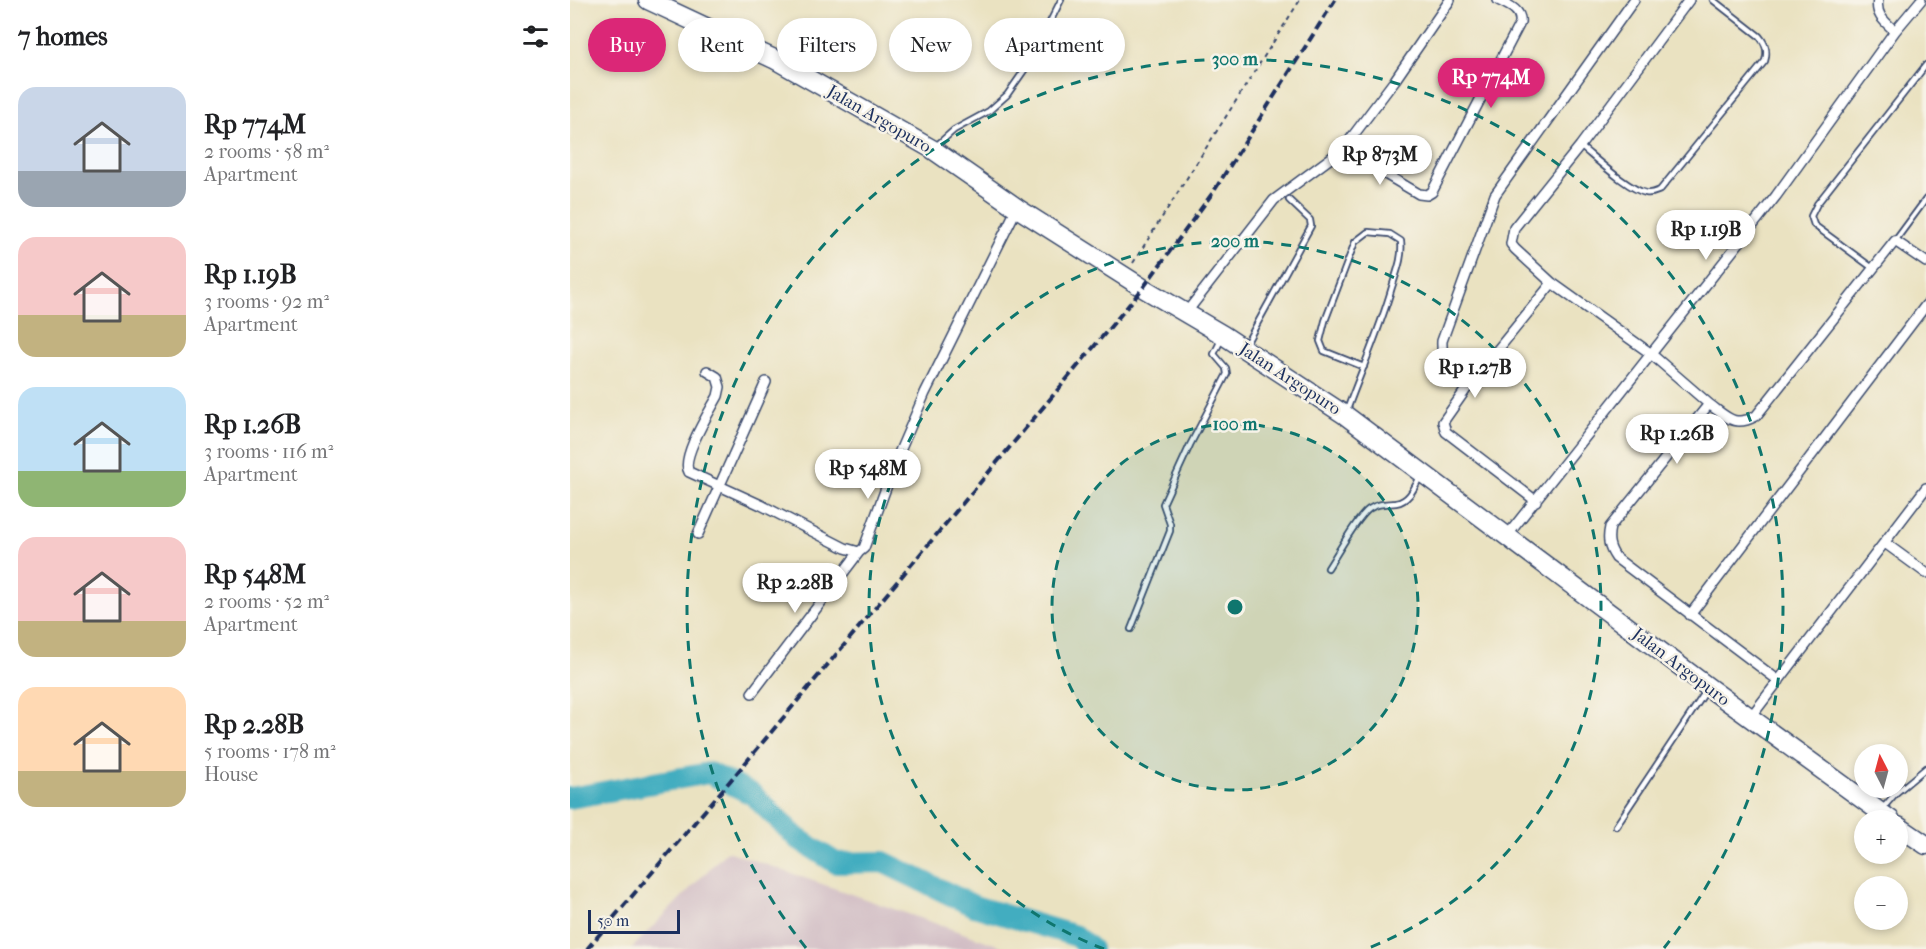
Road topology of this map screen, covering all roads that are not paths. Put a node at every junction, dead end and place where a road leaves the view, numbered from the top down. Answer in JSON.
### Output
{"nodes":[{"id":1,"x":648,"y":0,"type":"edge"},
{"id":2,"x":1061,"y":0,"type":"edge"},
{"id":3,"x":1450,"y":0,"type":"edge"},
{"id":4,"x":1498,"y":0,"type":"edge"},
{"id":5,"x":1634,"y":0,"type":"edge"},
{"id":6,"x":1689,"y":0,"type":"edge"},
{"id":7,"x":1713,"y":0,"type":"edge"},
{"id":8,"x":1878,"y":0,"type":"edge"},
{"id":9,"x":1921,"y":0,"type":"edge"},
{"id":10,"x":1895,"y":32,"type":"junction"},
{"id":11,"x":1926,"y":65,"type":"edge"},
{"id":12,"x":1580,"y":146,"type":"junction"},
{"id":13,"x":1342,"y":149,"type":"junction"},
{"id":14,"x":932,"y":150,"type":"junction"},
{"id":15,"x":1926,"y":199,"type":"edge"},
{"id":16,"x":1289,"y":200,"type":"dead end"},
{"id":17,"x":1017,"y":208,"type":"junction"},
{"id":18,"x":1895,"y":241,"type":"junction"},
{"id":19,"x":1926,"y":262,"type":"edge"},
{"id":20,"x":1874,"y":269,"type":"junction"},
{"id":21,"x":1552,"y":283,"type":"junction"},
{"id":22,"x":1926,"y":305,"type":"edge"},
{"id":23,"x":1186,"y":313,"type":"junction"},
{"id":24,"x":1223,"y":335,"type":"junction"},
{"id":25,"x":1243,"y":349,"type":"junction"},
{"id":26,"x":1650,"y":353,"type":"junction"},
{"id":27,"x":1364,"y":367,"type":"junction"},
{"id":28,"x":707,"y":371,"type":"dead end"},
{"id":29,"x":766,"y":382,"type":"dead end"},
{"id":30,"x":1469,"y":385,"type":"junction"},
{"id":31,"x":1709,"y":404,"type":"junction"},
{"id":32,"x":1345,"y":415,"type":"junction"},
{"id":33,"x":1422,"y":473,"type":"junction"},
{"id":34,"x":719,"y":486,"type":"junction"},
{"id":35,"x":1926,"y":488,"type":"edge"},
{"id":36,"x":1536,"y":501,"type":"junction"},
{"id":37,"x":698,"y":534,"type":"dead end"},
{"id":38,"x":1507,"y":536,"type":"junction"},
{"id":39,"x":1885,"y":543,"type":"junction"},
{"id":40,"x":859,"y":552,"type":"junction"},
{"id":41,"x":1328,"y":568,"type":"dead end"},
{"id":42,"x":1926,"y":573,"type":"edge"},
{"id":43,"x":1690,"y":615,"type":"junction"},
{"id":44,"x":1131,"y":629,"type":"dead end"},
{"id":45,"x":1779,"y":681,"type":"junction"},
{"id":46,"x":1708,"y":687,"type":"junction"},
{"id":47,"x":752,"y":693,"type":"dead end"},
{"id":48,"x":1750,"y":718,"type":"junction"},
{"id":49,"x":1926,"y":768,"type":"edge"},
{"id":50,"x":1875,"y":810,"type":"edge"},
{"id":51,"x":1888,"y":810,"type":"edge"},
{"id":52,"x":1616,"y":826,"type":"dead end"},
{"id":53,"x":1908,"y":832,"type":"edge"},
{"id":54,"x":1926,"y":845,"type":"edge"}],
"edges":[{"from":1,"to":14,"type":"highway","name":"Jalan Argopuro"},
{"from":2,"to":14,"type":"lane"},
{"from":3,"to":13,"type":"street"},
{"from":4,"to":13,"type":"street"},
{"from":5,"to":30,"type":"street"},
{"from":6,"to":12,"type":"street"},
{"from":7,"to":12,"type":"lane"},
{"from":8,"to":10,"type":"street"},
{"from":9,"to":10,"type":"street"},
{"from":10,"to":26,"type":"street"},
{"from":11,"to":20,"type":"lane"},
{"from":12,"to":21,"type":"street"},
{"from":13,"to":23,"type":"street"},
{"from":14,"to":17,"type":"highway","name":"Jalan Argopuro"},
{"from":15,"to":18,"type":"lane"},
{"from":16,"to":25,"type":"lane"},
{"from":17,"to":23,"type":"highway","name":"Jalan Argopuro"},
{"from":17,"to":40,"type":"street"},
{"from":18,"to":19,"type":"street"},
{"from":18,"to":20,"type":"street"},
{"from":20,"to":31,"type":"street"},
{"from":21,"to":26,"type":"street"},
{"from":21,"to":30,"type":"street"},
{"from":22,"to":43,"type":"street"},
{"from":23,"to":24,"type":"highway","name":"Jalan Argopuro"},
{"from":24,"to":25,"type":"highway","name":"Jalan Argopuro"},
{"from":24,"to":44,"type":"lane"},
{"from":25,"to":32,"type":"highway","name":"Jalan Argopuro"},
{"from":26,"to":31,"type":"street"},
{"from":26,"to":36,"type":"street"},
{"from":27,"to":27,"type":"lane"},
{"from":27,"to":32,"type":"lane"},
{"from":28,"to":34,"type":"street"},
{"from":29,"to":34,"type":"street"},
{"from":30,"to":36,"type":"street"},
{"from":31,"to":43,"type":"street"},
{"from":32,"to":33,"type":"highway","name":"Jalan Argopuro"},
{"from":33,"to":38,"type":"highway","name":"Jalan Argopuro"},
{"from":33,"to":41,"type":"lane"},
{"from":34,"to":37,"type":"street"},
{"from":34,"to":40,"type":"street"},
{"from":35,"to":39,"type":"street"},
{"from":36,"to":38,"type":"street"},
{"from":38,"to":46,"type":"highway","name":"Jalan Argopuro"},
{"from":39,"to":42,"type":"street"},
{"from":39,"to":45,"type":"street"},
{"from":40,"to":47,"type":"street"},
{"from":43,"to":45,"type":"street"},
{"from":45,"to":48,"type":"street"},
{"from":46,"to":48,"type":"highway","name":"Jalan Argopuro"},
{"from":46,"to":52,"type":"lane"},
{"from":48,"to":50,"type":"highway","name":"Jalan Argopuro"},
{"from":49,"to":51,"type":"lane"},
{"from":53,"to":54,"type":"highway"}]}
